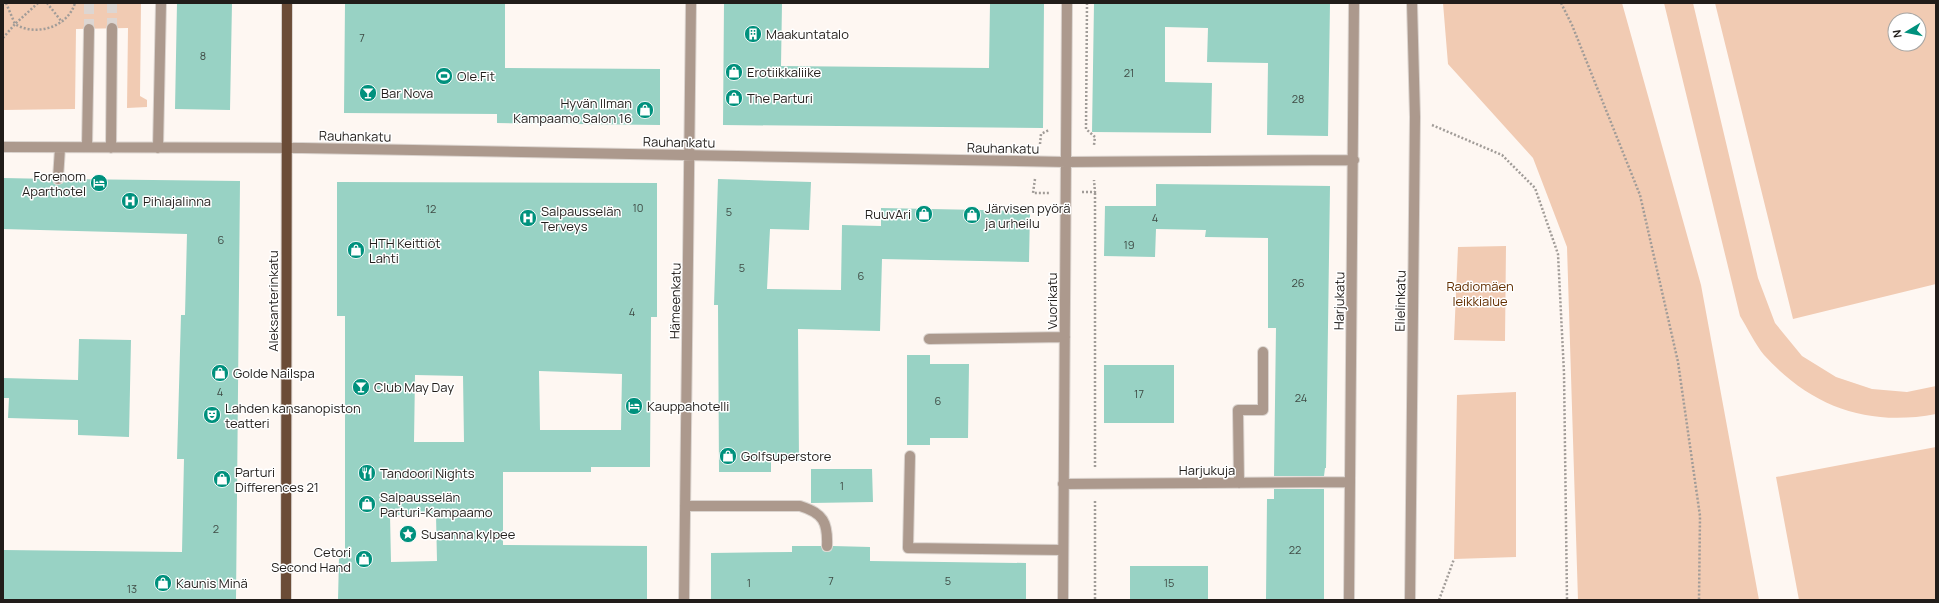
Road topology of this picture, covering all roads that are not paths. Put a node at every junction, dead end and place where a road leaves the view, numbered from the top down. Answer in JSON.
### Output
{"nodes":[{"id":1,"x":160,"y":3,"type":"edge"},
{"id":2,"x":287,"y":3,"type":"edge"},
{"id":3,"x":691,"y":3,"type":"edge"},
{"id":4,"x":1066,"y":3,"type":"edge"},
{"id":5,"x":1354,"y":3,"type":"edge"},
{"id":6,"x":1412,"y":3,"type":"edge"},
{"id":7,"x":112,"y":28,"type":"tunnel mouth"},
{"id":8,"x":88,"y":29,"type":"tunnel mouth"},
{"id":9,"x":3,"y":147,"type":"edge"},
{"id":10,"x":60,"y":148,"type":"junction"},
{"id":11,"x":87,"y":148,"type":"junction"},
{"id":12,"x":111,"y":148,"type":"junction"},
{"id":13,"x":158,"y":148,"type":"junction"},
{"id":14,"x":286,"y":148,"type":"junction"},
{"id":15,"x":690,"y":156,"type":"junction"},
{"id":16,"x":1354,"y":160,"type":"junction"},
{"id":17,"x":1066,"y":162,"type":"junction"},
{"id":18,"x":58,"y":179,"type":"dead end"},
{"id":19,"x":1064,"y":337,"type":"junction"},
{"id":20,"x":929,"y":339,"type":"dead end"},
{"id":21,"x":1263,"y":352,"type":"dead end"},
{"id":22,"x":910,"y":456,"type":"dead end"},
{"id":23,"x":1350,"y":482,"type":"junction"},
{"id":24,"x":1238,"y":483,"type":"junction"},
{"id":25,"x":1063,"y":484,"type":"junction"},
{"id":26,"x":685,"y":506,"type":"junction"},
{"id":27,"x":827,"y":546,"type":"dead end"},
{"id":28,"x":1063,"y":550,"type":"junction"},
{"id":29,"x":286,"y":600,"type":"edge"},
{"id":30,"x":684,"y":600,"type":"edge"},
{"id":31,"x":1062,"y":600,"type":"edge"},
{"id":32,"x":1349,"y":600,"type":"edge"},
{"id":33,"x":1410,"y":600,"type":"edge"}],
"edges":[{"from":1,"to":13,"type":"street"},
{"from":2,"to":14,"type":"main road","name":"Aleksanterinkatu"},
{"from":3,"to":15,"type":"street","name":"Hämeenkatu"},
{"from":4,"to":17,"type":"street","name":"Vuorikatu"},
{"from":5,"to":16,"type":"street","name":"Harjukatu"},
{"from":6,"to":33,"type":"street","name":"Elielinkatu"},
{"from":7,"to":12,"type":"street"},
{"from":8,"to":11,"type":"street"},
{"from":9,"to":10,"type":"street","name":"Rauhankatu"},
{"from":10,"to":11,"type":"street","name":"Rauhankatu"},
{"from":10,"to":18,"type":"street"},
{"from":11,"to":12,"type":"street","name":"Rauhankatu"},
{"from":12,"to":13,"type":"street","name":"Rauhankatu"},
{"from":13,"to":14,"type":"street","name":"Rauhankatu"},
{"from":14,"to":15,"type":"street","name":"Rauhankatu"},
{"from":14,"to":29,"type":"main road","name":"Aleksanterinkatu"},
{"from":15,"to":17,"type":"street","name":"Rauhankatu"},
{"from":15,"to":26,"type":"street","name":"Hämeenkatu"},
{"from":16,"to":17,"type":"street","name":"Rauhankatu"},
{"from":16,"to":23,"type":"street","name":"Harjukatu"},
{"from":17,"to":19,"type":"street","name":"Vuorikatu"},
{"from":19,"to":20,"type":"street"},
{"from":19,"to":25,"type":"street","name":"Vuorikatu"},
{"from":21,"to":24,"type":"street"},
{"from":22,"to":28,"type":"street"},
{"from":23,"to":24,"type":"street","name":"Harjukuja"},
{"from":23,"to":32,"type":"street","name":"Harjukatu"},
{"from":24,"to":25,"type":"street","name":"Harjukuja"},
{"from":25,"to":28,"type":"street","name":"Vuorikatu"},
{"from":26,"to":27,"type":"street"},
{"from":26,"to":30,"type":"street","name":"Hämeenkatu"},
{"from":28,"to":31,"type":"street","name":"Vuorikatu"}]}
